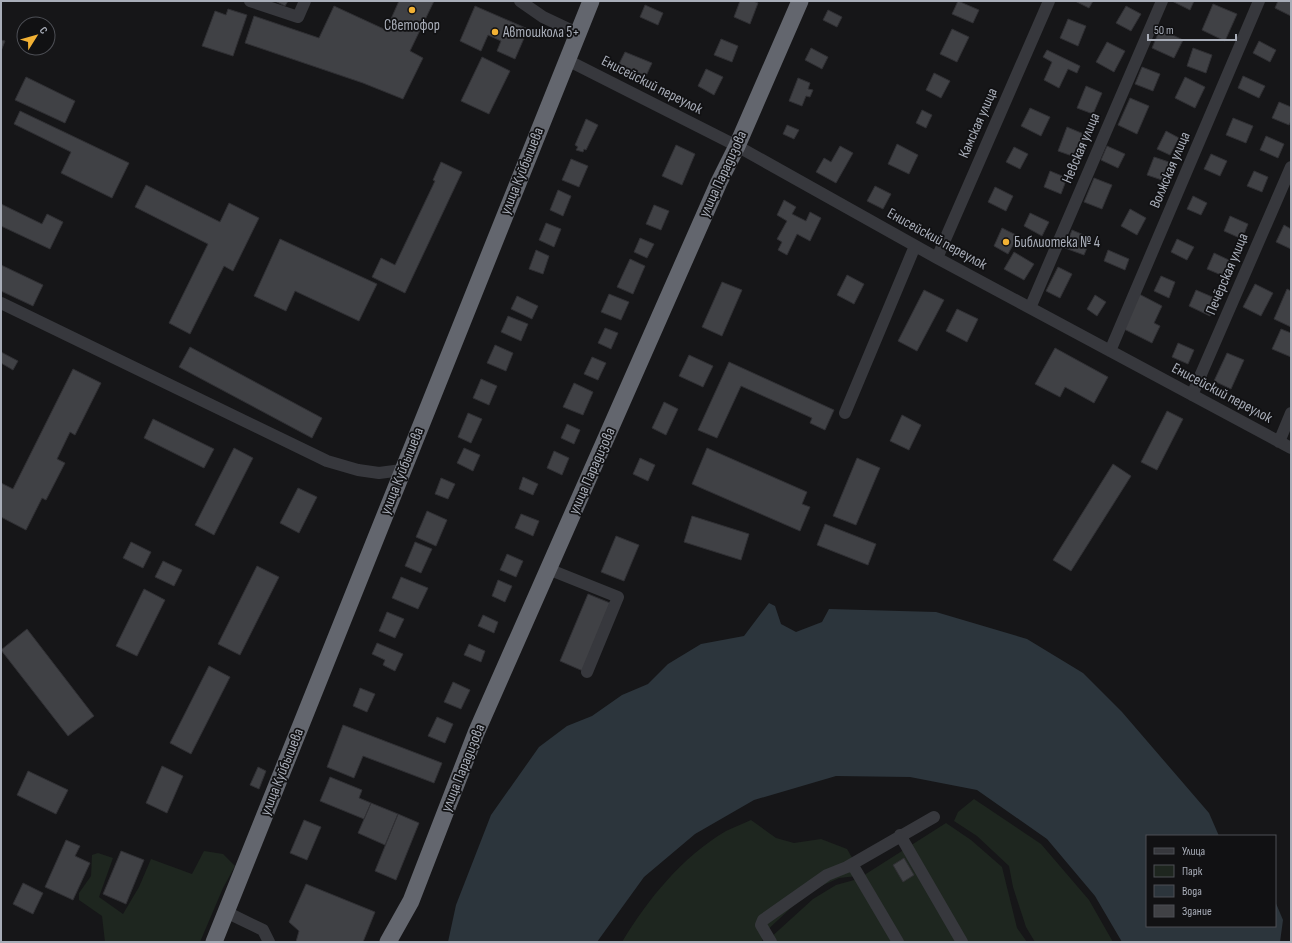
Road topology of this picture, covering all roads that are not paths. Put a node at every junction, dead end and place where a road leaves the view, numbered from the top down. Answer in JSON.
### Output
{"nodes":[{"id":1,"x":250,"y":1,"type":"edge"},
{"id":2,"x":305,"y":1,"type":"edge"},
{"id":3,"x":520,"y":1,"type":"edge"},
{"id":4,"x":591,"y":1,"type":"edge"},
{"id":5,"x":800,"y":1,"type":"edge"},
{"id":6,"x":1049,"y":1,"type":"edge"},
{"id":7,"x":1162,"y":1,"type":"edge"},
{"id":8,"x":1259,"y":1,"type":"edge"},
{"id":9,"x":579,"y":34,"type":"junction"},
{"id":10,"x":568,"y":60,"type":"junction"},
{"id":11,"x":738,"y":146,"type":"junction"},
{"id":12,"x":1291,"y":167,"type":"edge"},
{"id":13,"x":915,"y":246,"type":"junction"},
{"id":14,"x":936,"y":258,"type":"junction"},
{"id":15,"x":1,"y":303,"type":"edge"},
{"id":16,"x":1030,"y":308,"type":"junction"},
{"id":17,"x":1110,"y":351,"type":"junction"},
{"id":18,"x":1192,"y":395,"type":"junction"},
{"id":19,"x":845,"y":413,"type":"dead end"},
{"id":20,"x":1291,"y":413,"type":"edge"},
{"id":21,"x":1279,"y":442,"type":"junction"},
{"id":22,"x":1291,"y":448,"type":"edge"},
{"id":23,"x":402,"y":470,"type":"junction"},
{"id":24,"x":548,"y":569,"type":"junction"},
{"id":25,"x":587,"y":672,"type":"dead end"},
{"id":26,"x":934,"y":816,"type":"dead end"},
{"id":27,"x":900,"y":835,"type":"junction"},
{"id":28,"x":852,"y":864,"type":"junction"},
{"id":29,"x":226,"y":912,"type":"junction"},
{"id":30,"x":214,"y":942,"type":"edge"},
{"id":31,"x":269,"y":942,"type":"edge"},
{"id":32,"x":388,"y":942,"type":"edge"},
{"id":33,"x":771,"y":942,"type":"edge"},
{"id":34,"x":898,"y":942,"type":"edge"},
{"id":35,"x":962,"y":942,"type":"edge"}],
"edges":[{"from":1,"to":2,"type":"street"},
{"from":3,"to":9,"type":"street"},
{"from":4,"to":9,"type":"highway","name":"улица Куйбышева"},
{"from":5,"to":11,"type":"highway","name":"улица Парадизова"},
{"from":6,"to":14,"type":"street","name":"Камская улица"},
{"from":7,"to":16,"type":"street","name":"Невская улица"},
{"from":8,"to":17,"type":"street","name":"Волжская улица"},
{"from":9,"to":10,"type":"highway","name":"улица Куйбышева"},
{"from":10,"to":11,"type":"street","name":"Енисейский переулок"},
{"from":10,"to":23,"type":"highway","name":"улица Куйбышева"},
{"from":11,"to":13,"type":"street","name":"Енисейский переулок"},
{"from":11,"to":24,"type":"highway","name":"улица Парадизова"},
{"from":12,"to":18,"type":"street","name":"Печёрская улица"},
{"from":13,"to":14,"type":"street","name":"Енисейский переулок"},
{"from":13,"to":19,"type":"street"},
{"from":14,"to":16,"type":"street","name":"Енисейский переулок"},
{"from":15,"to":23,"type":"street"},
{"from":16,"to":17,"type":"street","name":"Енисейский переулок"},
{"from":17,"to":18,"type":"street","name":"Енисейский переулок"},
{"from":18,"to":21,"type":"street","name":"Енисейский переулок"},
{"from":20,"to":21,"type":"street"},
{"from":21,"to":22,"type":"street","name":"Енисейский переулок"},
{"from":23,"to":29,"type":"highway","name":"улица Куйбышева"},
{"from":24,"to":25,"type":"street"},
{"from":24,"to":32,"type":"highway","name":"улица Парадизова"},
{"from":26,"to":27,"type":"street"},
{"from":27,"to":28,"type":"street"},
{"from":27,"to":35,"type":"street"},
{"from":28,"to":33,"type":"street"},
{"from":28,"to":34,"type":"street"},
{"from":29,"to":30,"type":"highway","name":"улица Куйбышева"},
{"from":29,"to":31,"type":"street"}]}
